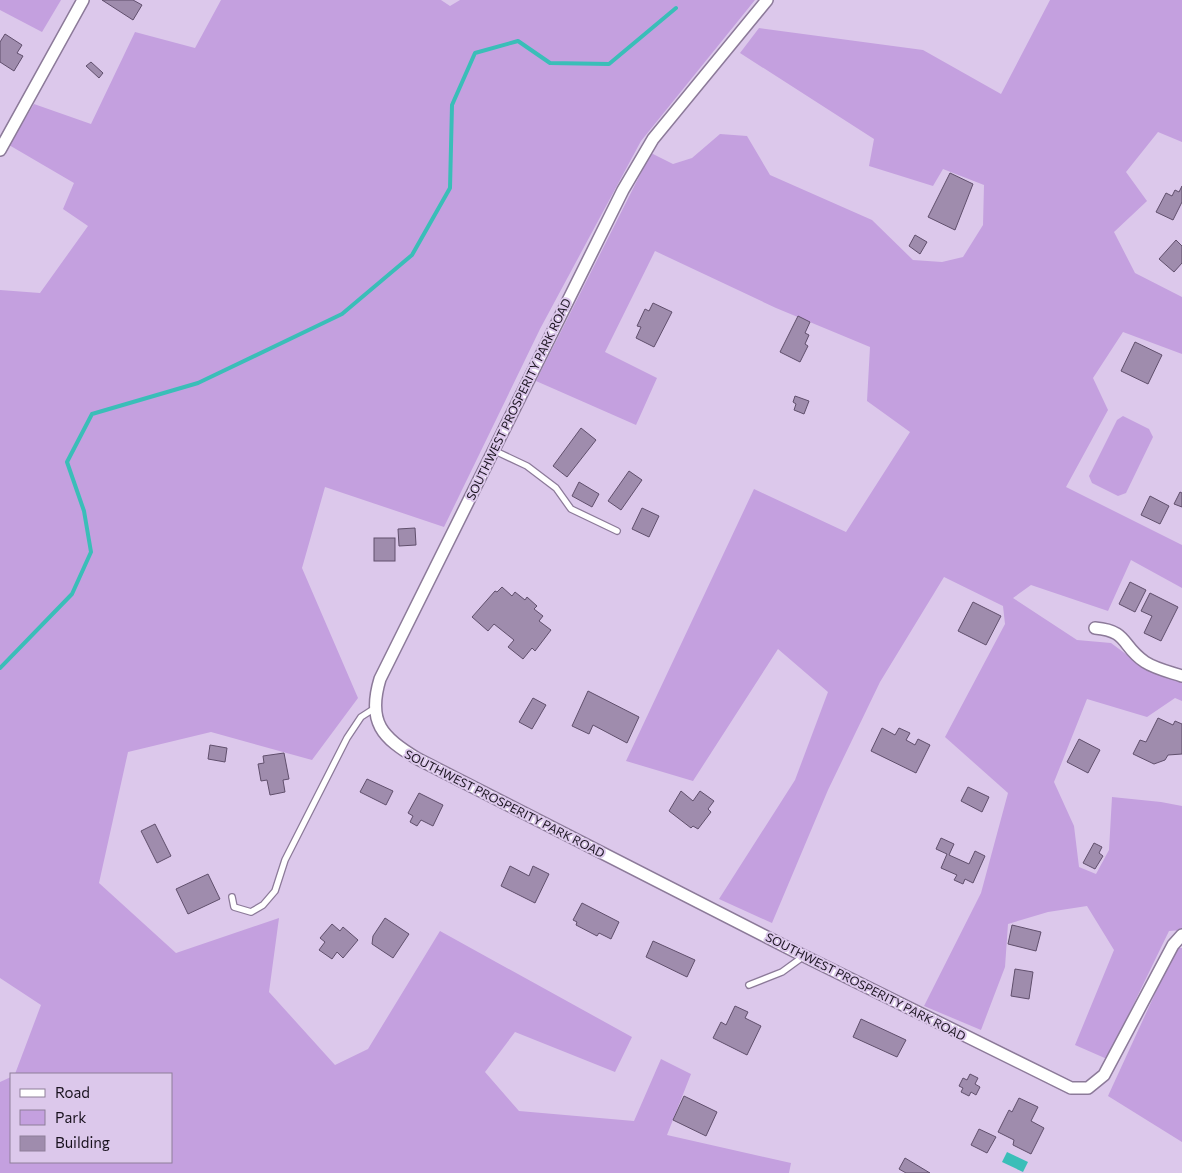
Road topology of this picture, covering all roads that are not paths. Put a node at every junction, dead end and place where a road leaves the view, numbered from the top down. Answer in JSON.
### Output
{"nodes":[{"id":1,"x":83,"y":0,"type":"edge"},
{"id":2,"x":767,"y":0,"type":"edge"},
{"id":3,"x":0,"y":150,"type":"edge"},
{"id":4,"x":493,"y":450,"type":"junction"},
{"id":5,"x":617,"y":531,"type":"dead end"},
{"id":6,"x":1095,"y":628,"type":"dead end"},
{"id":7,"x":1182,"y":676,"type":"edge"},
{"id":8,"x":375,"y":708,"type":"junction"},
{"id":9,"x":232,"y":897,"type":"dead end"},
{"id":10,"x":1182,"y":935,"type":"edge"},
{"id":11,"x":804,"y":956,"type":"junction"},
{"id":12,"x":749,"y":986,"type":"dead end"}],
"edges":[{"from":1,"to":3,"type":"street"},
{"from":2,"to":4,"type":"street","name":"SOUTHWEST PROSPERITY PARK ROAD"},
{"from":4,"to":5,"type":"lane"},
{"from":4,"to":8,"type":"street","name":"SOUTHWEST PROSPERITY PARK ROAD"},
{"from":6,"to":7,"type":"street"},
{"from":8,"to":9,"type":"lane"},
{"from":8,"to":11,"type":"street","name":"SOUTHWEST PROSPERITY PARK ROAD"},
{"from":10,"to":11,"type":"street","name":"SOUTHWEST PROSPERITY PARK ROAD"},
{"from":11,"to":12,"type":"lane"}]}
